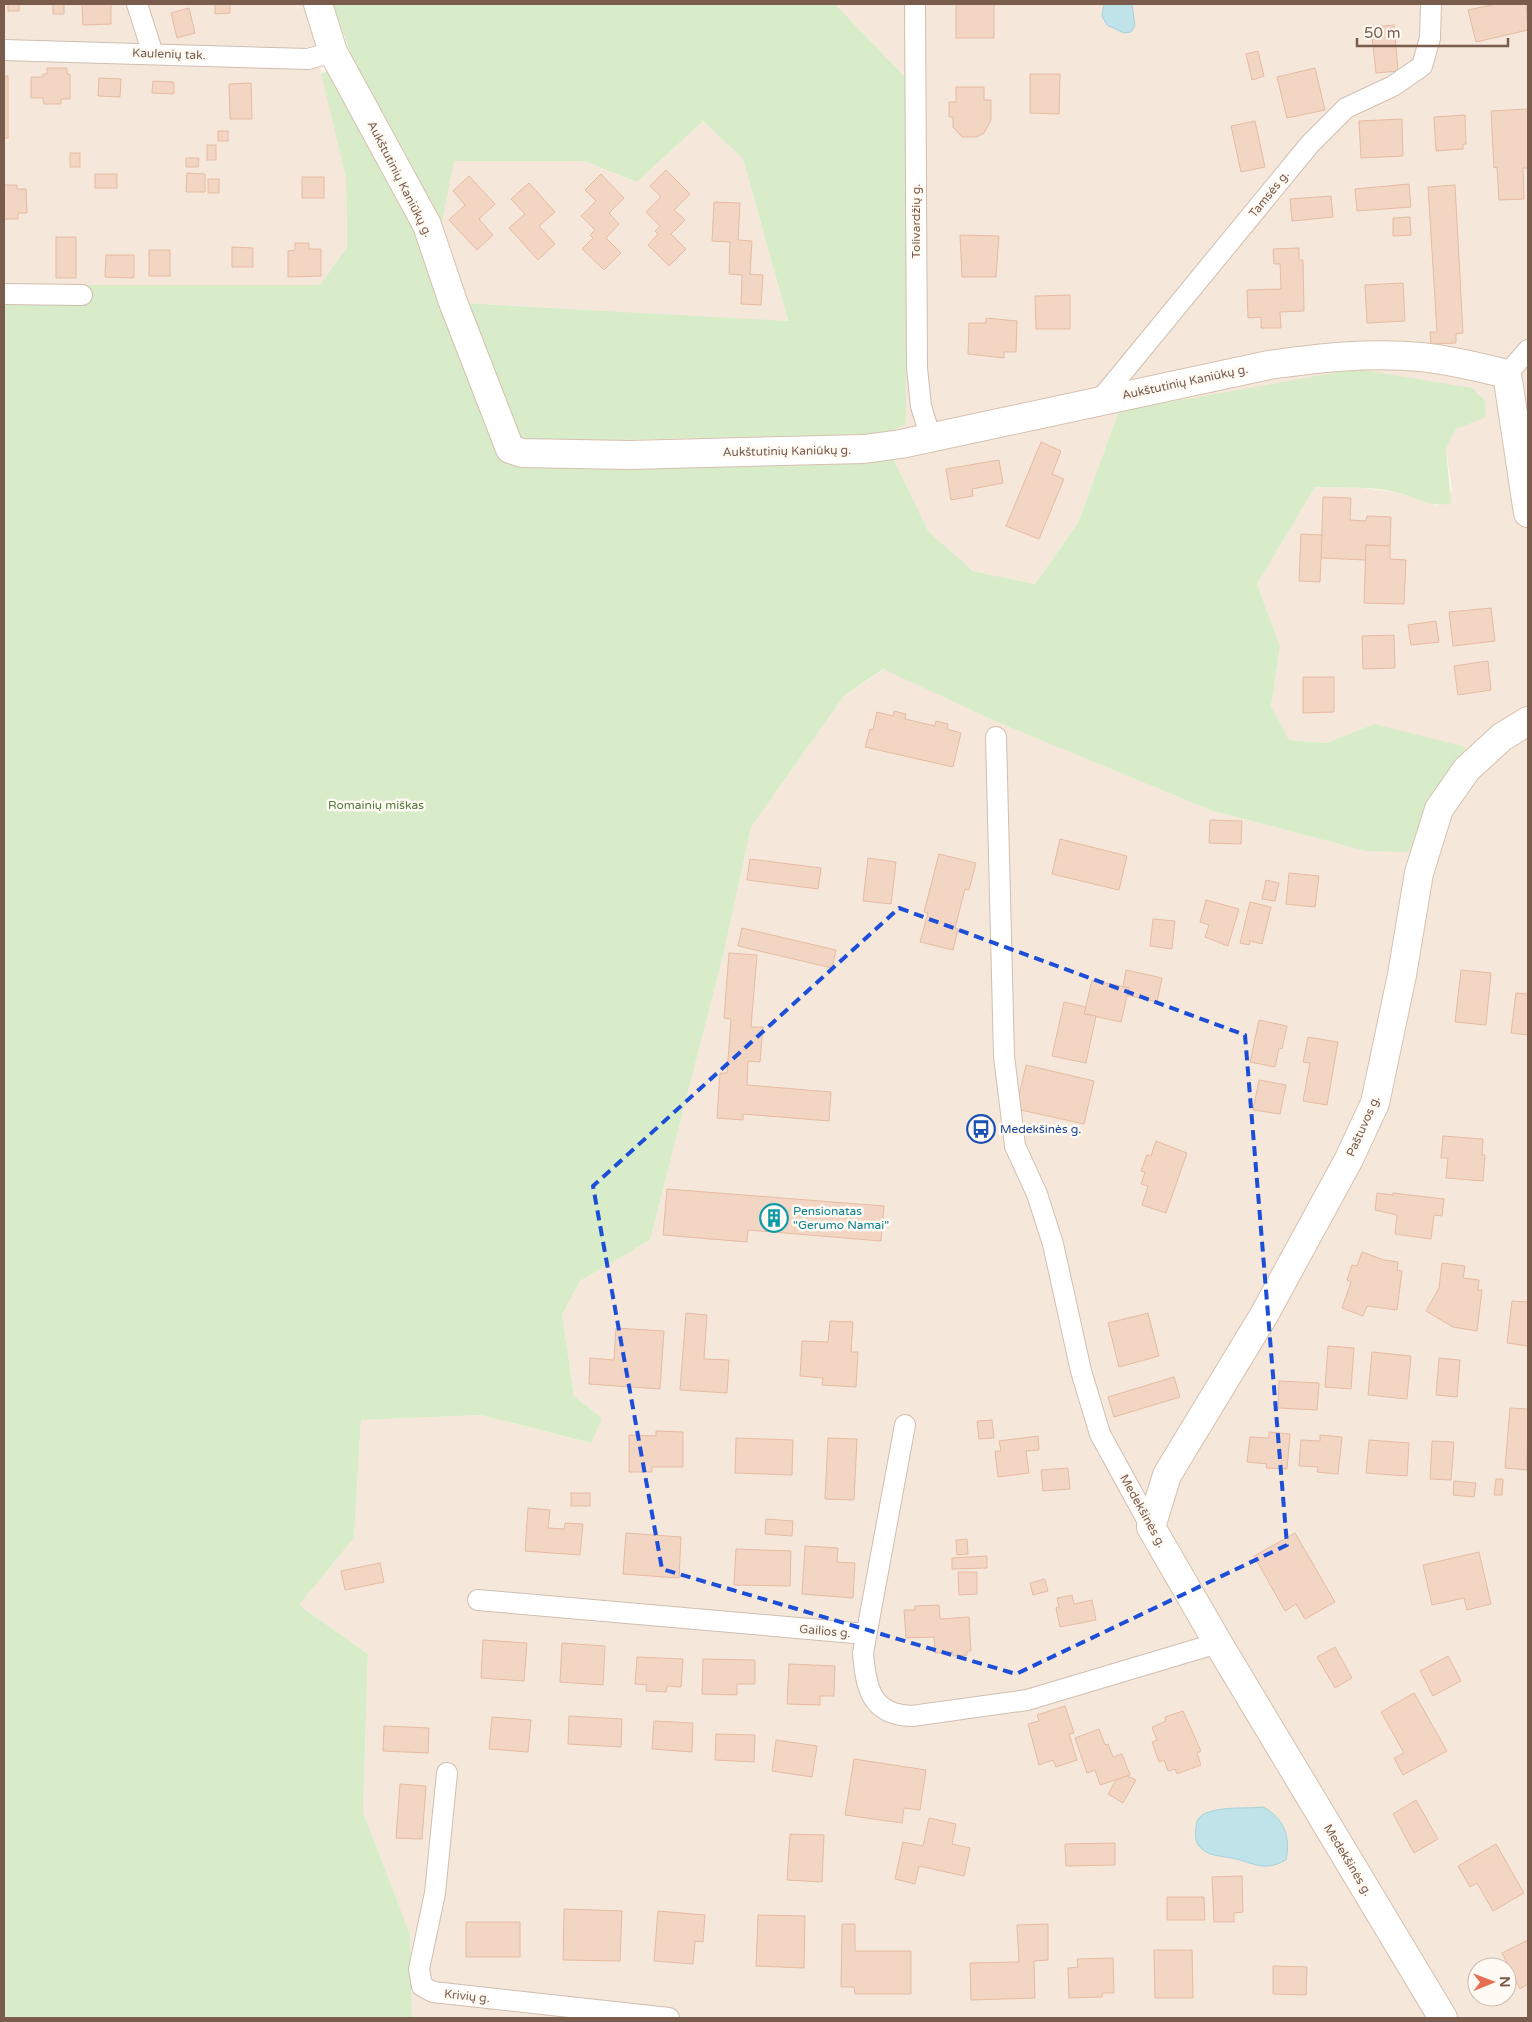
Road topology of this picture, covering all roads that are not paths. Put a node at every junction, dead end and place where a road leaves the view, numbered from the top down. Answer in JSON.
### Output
{"nodes":[{"id":1,"x":137,"y":4,"type":"edge"},
{"id":2,"x":318,"y":4,"type":"edge"},
{"id":3,"x":915,"y":4,"type":"edge"},
{"id":4,"x":1431,"y":4,"type":"edge"},
{"id":5,"x":4,"y":50,"type":"edge"},
{"id":6,"x":333,"y":52,"type":"junction"},
{"id":7,"x":153,"y":54,"type":"junction"},
{"id":8,"x":4,"y":294,"type":"edge"},
{"id":9,"x":82,"y":296,"type":"dead end"},
{"id":10,"x":1528,"y":350,"type":"edge"},
{"id":11,"x":1507,"y":374,"type":"junction"},
{"id":12,"x":1100,"y":400,"type":"junction"},
{"id":13,"x":930,"y":436,"type":"junction"},
{"id":14,"x":1528,"y":513,"type":"edge"},
{"id":15,"x":1528,"y":721,"type":"edge"},
{"id":16,"x":996,"y":736,"type":"dead end"},
{"id":17,"x":905,"y":1425,"type":"dead end"},
{"id":18,"x":1151,"y":1527,"type":"junction"},
{"id":19,"x":478,"y":1600,"type":"dead end"},
{"id":20,"x":866,"y":1634,"type":"junction"},
{"id":21,"x":1218,"y":1643,"type":"junction"},
{"id":22,"x":447,"y":1773,"type":"dead end"},
{"id":23,"x":669,"y":2018,"type":"edge"},
{"id":24,"x":1443,"y":2018,"type":"edge"}],
"edges":[{"from":1,"to":7,"type":"street"},
{"from":2,"to":6,"type":"street","name":"Aukštutinių Kaniūkų g."},
{"from":3,"to":13,"type":"street","name":"Tolivardžių g."},
{"from":4,"to":12,"type":"street","name":"Tamsės g."},
{"from":5,"to":7,"type":"street","name":"Kaulenių tak."},
{"from":6,"to":7,"type":"street","name":"Kaulenių tak."},
{"from":6,"to":13,"type":"street","name":"Aukštutinių Kaniūkų g."},
{"from":8,"to":9,"type":"street"},
{"from":10,"to":11,"type":"street"},
{"from":11,"to":12,"type":"street","name":"Aukštutinių Kaniūkų g."},
{"from":11,"to":14,"type":"street"},
{"from":12,"to":13,"type":"street","name":"Aukštutinių Kaniūkų g."},
{"from":15,"to":18,"type":"street","name":"Paštuvos g."},
{"from":16,"to":18,"type":"street","name":"Medekšinės g."},
{"from":17,"to":20,"type":"street"},
{"from":18,"to":21,"type":"street","name":"Medekšinės g."},
{"from":19,"to":20,"type":"street","name":"Gailios g."},
{"from":20,"to":21,"type":"street","name":"Gailios g."},
{"from":21,"to":24,"type":"street","name":"Medekšinės g."},
{"from":22,"to":23,"type":"street","name":"Krivių g."}]}
